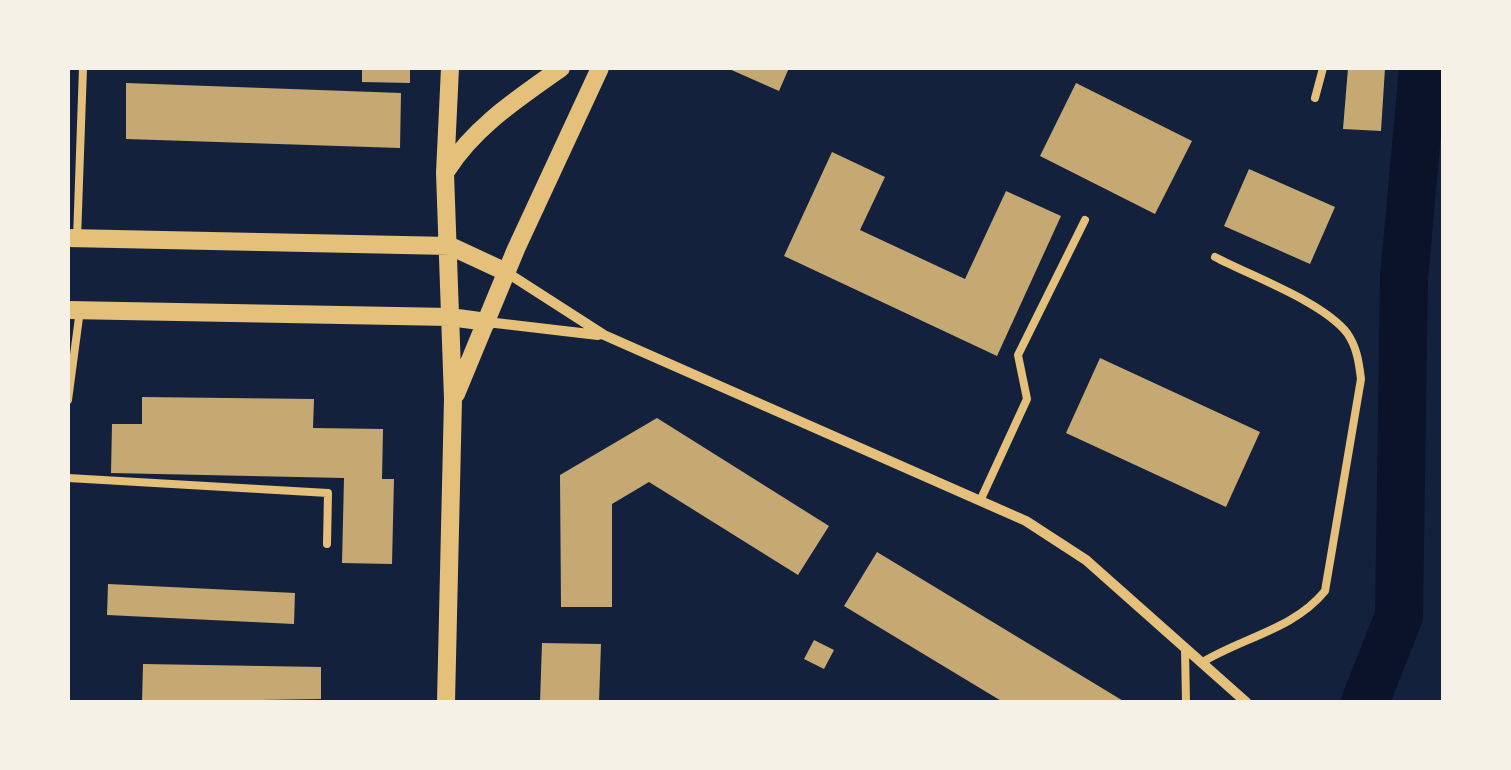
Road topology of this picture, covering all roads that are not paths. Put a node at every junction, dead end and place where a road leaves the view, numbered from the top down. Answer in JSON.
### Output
{"nodes":[{"id":1,"x":83,"y":68,"type":"edge"},
{"id":2,"x":450,"y":68,"type":"edge"},
{"id":3,"x":561,"y":68,"type":"edge"},
{"id":4,"x":600,"y":68,"type":"edge"},
{"id":5,"x":1322,"y":68,"type":"edge"},
{"id":6,"x":1315,"y":98,"type":"dead end"},
{"id":7,"x":444,"y":173,"type":"junction"},
{"id":8,"x":1086,"y":220,"type":"dead end"},
{"id":9,"x":72,"y":238,"type":"edge"},
{"id":10,"x":450,"y":246,"type":"junction"},
{"id":11,"x":1216,"y":257,"type":"dead end"},
{"id":12,"x":506,"y":272,"type":"junction"},
{"id":13,"x":74,"y":310,"type":"edge"},
{"id":14,"x":450,"y":317,"type":"junction"},
{"id":15,"x":488,"y":322,"type":"junction"},
{"id":16,"x":604,"y":335,"type":"junction"},
{"id":17,"x":454,"y":399,"type":"junction"},
{"id":18,"x":68,"y":400,"type":"edge"},
{"id":19,"x":68,"y":478,"type":"edge"},
{"id":20,"x":980,"y":501,"type":"junction"},
{"id":21,"x":327,"y":544,"type":"dead end"},
{"id":22,"x":1185,"y":650,"type":"junction"},
{"id":23,"x":1201,"y":664,"type":"junction"},
{"id":24,"x":446,"y":702,"type":"edge"},
{"id":25,"x":1186,"y":702,"type":"edge"},
{"id":26,"x":1246,"y":702,"type":"edge"}],
"edges":[{"from":1,"to":9,"type":"lane"},
{"from":2,"to":7,"type":"street"},
{"from":3,"to":7,"type":"street"},
{"from":4,"to":12,"type":"street"},
{"from":5,"to":6,"type":"lane"},
{"from":7,"to":10,"type":"street"},
{"from":8,"to":20,"type":"lane"},
{"from":9,"to":10,"type":"street"},
{"from":10,"to":12,"type":"street"},
{"from":10,"to":14,"type":"street"},
{"from":11,"to":23,"type":"lane"},
{"from":12,"to":15,"type":"street"},
{"from":12,"to":16,"type":"street"},
{"from":13,"to":14,"type":"street"},
{"from":13,"to":18,"type":"lane"},
{"from":14,"to":15,"type":"street"},
{"from":14,"to":17,"type":"street"},
{"from":15,"to":16,"type":"street"},
{"from":15,"to":17,"type":"street"},
{"from":16,"to":20,"type":"street"},
{"from":17,"to":24,"type":"street"},
{"from":19,"to":21,"type":"lane"},
{"from":20,"to":22,"type":"street"},
{"from":22,"to":23,"type":"street"},
{"from":22,"to":25,"type":"lane"},
{"from":23,"to":26,"type":"street"}]}
